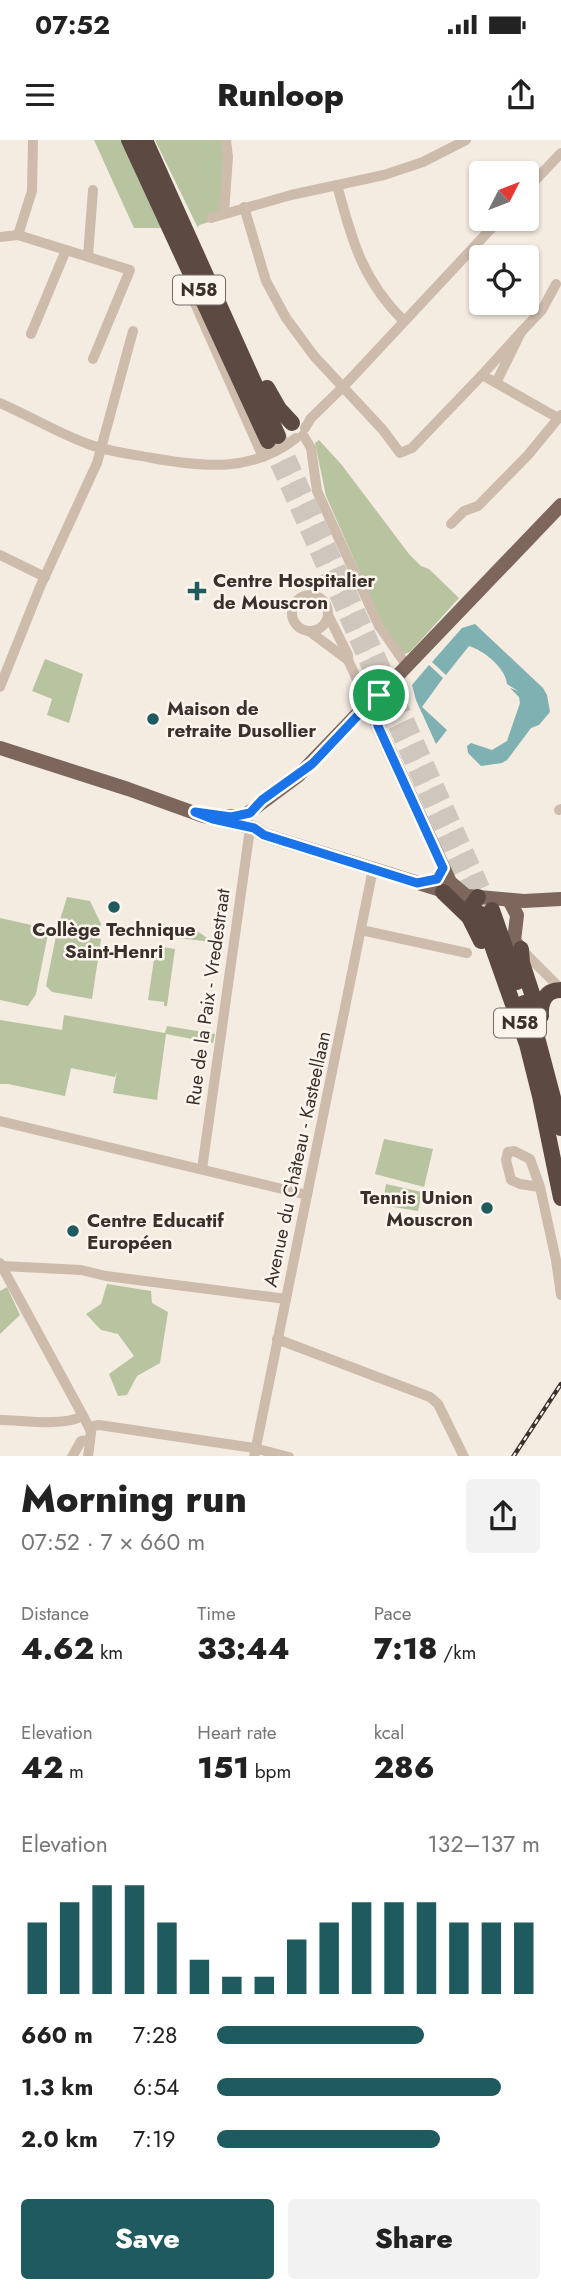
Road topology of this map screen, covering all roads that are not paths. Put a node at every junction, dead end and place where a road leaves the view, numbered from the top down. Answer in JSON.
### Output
{"nodes":[{"id":1,"x":33,"y":140,"type":"edge"},
{"id":2,"x":129,"y":140,"type":"edge"},
{"id":3,"x":145,"y":140,"type":"edge"},
{"id":4,"x":226,"y":140,"type":"edge"},
{"id":5,"x":466,"y":140,"type":"edge"},
{"id":6,"x":561,"y":153,"type":"edge"},
{"id":7,"x":539,"y":177,"type":"edge"},
{"id":8,"x":337,"y":185,"type":"junction"},
{"id":9,"x":93,"y":190,"type":"dead end"},
{"id":10,"x":244,"y":207,"type":"junction"},
{"id":11,"x":224,"y":214,"type":"junction"},
{"id":12,"x":211,"y":218,"type":"dead end"},
{"id":13,"x":489,"y":231,"type":"edge"},
{"id":14,"x":18,"y":235,"type":"junction"},
{"id":15,"x":0,"y":237,"type":"edge"},
{"id":16,"x":66,"y":250,"type":"junction"},
{"id":17,"x":88,"y":256,"type":"junction"},
{"id":18,"x":178,"y":281,"type":"dead end"},
{"id":19,"x":556,"y":284,"type":"dead end"},
{"id":20,"x":404,"y":321,"type":"junction"},
{"id":21,"x":133,"y":331,"type":"dead end"},
{"id":22,"x":522,"y":332,"type":"junction"},
{"id":23,"x":31,"y":334,"type":"dead end"},
{"id":24,"x":93,"y":359,"type":"dead end"},
{"id":25,"x":482,"y":374,"type":"junction"},
{"id":26,"x":496,"y":383,"type":"junction"},
{"id":27,"x":343,"y":387,"type":"junction"},
{"id":28,"x":0,"y":403,"type":"edge"},
{"id":29,"x":559,"y":417,"type":"edge"},
{"id":30,"x":290,"y":434,"type":"junction"},
{"id":31,"x":99,"y":447,"type":"junction"},
{"id":32,"x":561,"y":505,"type":"edge"},
{"id":33,"x":451,"y":524,"type":"dead end"},
{"id":34,"x":0,"y":555,"type":"edge"},
{"id":35,"x":45,"y":577,"type":"junction"},
{"id":36,"x":328,"y":615,"type":"junction"},
{"id":37,"x":309,"y":631,"type":"junction"},
{"id":38,"x":340,"y":649,"type":"junction"},
{"id":39,"x":407,"y":666,"type":"junction"},
{"id":40,"x":0,"y":687,"type":"edge"},
{"id":41,"x":372,"y":700,"type":"junction"},
{"id":42,"x":350,"y":724,"type":"junction"},
{"id":43,"x":378,"y":726,"type":"junction"},
{"id":44,"x":0,"y":748,"type":"edge"},
{"id":45,"x":249,"y":823,"type":"junction"},
{"id":46,"x":443,"y":868,"type":"junction"},
{"id":47,"x":373,"y":869,"type":"junction"},
{"id":48,"x":417,"y":883,"type":"junction"},
{"id":49,"x":443,"y":892,"type":"junction"},
{"id":50,"x":472,"y":896,"type":"junction"},
{"id":51,"x":561,"y":899,"type":"edge"},
{"id":52,"x":517,"y":900,"type":"junction"},
{"id":53,"x":481,"y":914,"type":"junction"},
{"id":54,"x":361,"y":930,"type":"junction"},
{"id":55,"x":521,"y":949,"type":"junction"},
{"id":56,"x":467,"y":953,"type":"dead end"},
{"id":57,"x":561,"y":990,"type":"edge"},
{"id":58,"x":542,"y":1022,"type":"junction"},
{"id":59,"x":561,"y":1098,"type":"edge"},
{"id":60,"x":0,"y":1121,"type":"edge"},
{"id":61,"x":555,"y":1131,"type":"edge"},
{"id":62,"x":202,"y":1169,"type":"junction"},
{"id":63,"x":540,"y":1187,"type":"dead end"},
{"id":64,"x":307,"y":1195,"type":"junction"},
{"id":65,"x":561,"y":1198,"type":"edge"},
{"id":66,"x":1,"y":1265,"type":"edge"},
{"id":67,"x":561,"y":1295,"type":"edge"},
{"id":68,"x":286,"y":1299,"type":"junction"},
{"id":69,"x":277,"y":1339,"type":"junction"},
{"id":70,"x":82,"y":1416,"type":"junction"},
{"id":71,"x":0,"y":1420,"type":"edge"},
{"id":72,"x":89,"y":1427,"type":"junction"},
{"id":73,"x":90,"y":1440,"type":"junction"},
{"id":74,"x":254,"y":1452,"type":"edge"},
{"id":75,"x":460,"y":1454,"type":"edge"},
{"id":76,"x":73,"y":1456,"type":"edge"},
{"id":77,"x":88,"y":1456,"type":"edge"},
{"id":78,"x":282,"y":1456,"type":"edge"}],
"edges":[{"from":1,"to":14,"type":"street"},
{"from":2,"to":30,"type":"highway","number":"N58"},
{"from":3,"to":30,"type":"highway"},
{"from":4,"to":11,"type":"street"},
{"from":5,"to":8,"type":"street"},
{"from":6,"to":7,"type":"street"},
{"from":8,"to":10,"type":"street"},
{"from":8,"to":20,"type":"street"},
{"from":9,"to":17,"type":"street"},
{"from":10,"to":11,"type":"street"},
{"from":10,"to":27,"type":"street"},
{"from":11,"to":12,"type":"street"},
{"from":13,"to":20,"type":"street"},
{"from":14,"to":15,"type":"street"},
{"from":14,"to":16,"type":"street"},
{"from":16,"to":17,"type":"street"},
{"from":16,"to":23,"type":"street"},
{"from":17,"to":24,"type":"street"},
{"from":18,"to":30,"type":"street"},
{"from":19,"to":22,"type":"street"},
{"from":20,"to":27,"type":"street"},
{"from":21,"to":31,"type":"street"},
{"from":22,"to":25,"type":"street"},
{"from":22,"to":26,"type":"street"},
{"from":25,"to":26,"type":"street"},
{"from":25,"to":27,"type":"street"},
{"from":26,"to":29,"type":"street"},
{"from":27,"to":30,"type":"street"},
{"from":28,"to":31,"type":"street"},
{"from":29,"to":33,"type":"street"},
{"from":30,"to":31,"type":"street"},
{"from":30,"to":39,"type":"street"},
{"from":31,"to":35,"type":"street"},
{"from":32,"to":39,"type":"main road"},
{"from":34,"to":35,"type":"street"},
{"from":35,"to":40,"type":"street"},
{"from":36,"to":37,"type":"street"},
{"from":36,"to":37,"type":"street"},
{"from":36,"to":38,"type":"street"},
{"from":37,"to":38,"type":"street"},
{"from":38,"to":41,"type":"street"},
{"from":39,"to":41,"type":"main road"},
{"from":41,"to":42,"type":"main road"},
{"from":41,"to":43,"type":"main road"},
{"from":42,"to":43,"type":"main road"},
{"from":42,"to":45,"type":"main road"},
{"from":43,"to":46,"type":"main road"},
{"from":44,"to":45,"type":"main road"},
{"from":45,"to":47,"type":"main road"},
{"from":45,"to":62,"type":"street","name":"Rue de la Paix - Vredestraat"},
{"from":46,"to":48,"type":"main road"},
{"from":46,"to":50,"type":"main road"},
{"from":47,"to":48,"type":"main road"},
{"from":47,"to":54,"type":"street","name":"Avenue du Château - Kasteellaan"},
{"from":48,"to":49,"type":"main road"},
{"from":49,"to":50,"type":"main road"},
{"from":49,"to":53,"type":"highway"},
{"from":50,"to":52,"type":"main road"},
{"from":50,"to":53,"type":"highway"},
{"from":51,"to":52,"type":"main road"},
{"from":52,"to":55,"type":"main road"},
{"from":53,"to":61,"type":"highway","number":"N58"},
{"from":53,"to":61,"type":"highway"},
{"from":54,"to":56,"type":"street"},
{"from":54,"to":64,"type":"street","name":"Avenue du Château - Kasteellaan"},
{"from":55,"to":57,"type":"street"},
{"from":55,"to":58,"type":"highway"},
{"from":57,"to":58,"type":"highway"},
{"from":58,"to":59,"type":"highway"},
{"from":60,"to":62,"type":"street"},
{"from":61,"to":65,"type":"highway","number":"N58"},
{"from":62,"to":64,"type":"street"},
{"from":63,"to":67,"type":"street"},
{"from":64,"to":68,"type":"street","name":"Avenue du Château - Kasteellaan"},
{"from":66,"to":68,"type":"street"},
{"from":66,"to":70,"type":"street"},
{"from":68,"to":69,"type":"street","name":"Avenue du Château - Kasteellaan"},
{"from":69,"to":74,"type":"street","name":"Avenue du Château - Kasteellaan"},
{"from":69,"to":75,"type":"street"},
{"from":70,"to":71,"type":"street"},
{"from":70,"to":72,"type":"street"},
{"from":72,"to":73,"type":"street"},
{"from":72,"to":74,"type":"street"},
{"from":73,"to":76,"type":"street"},
{"from":73,"to":77,"type":"street"},
{"from":74,"to":78,"type":"street"}]}
